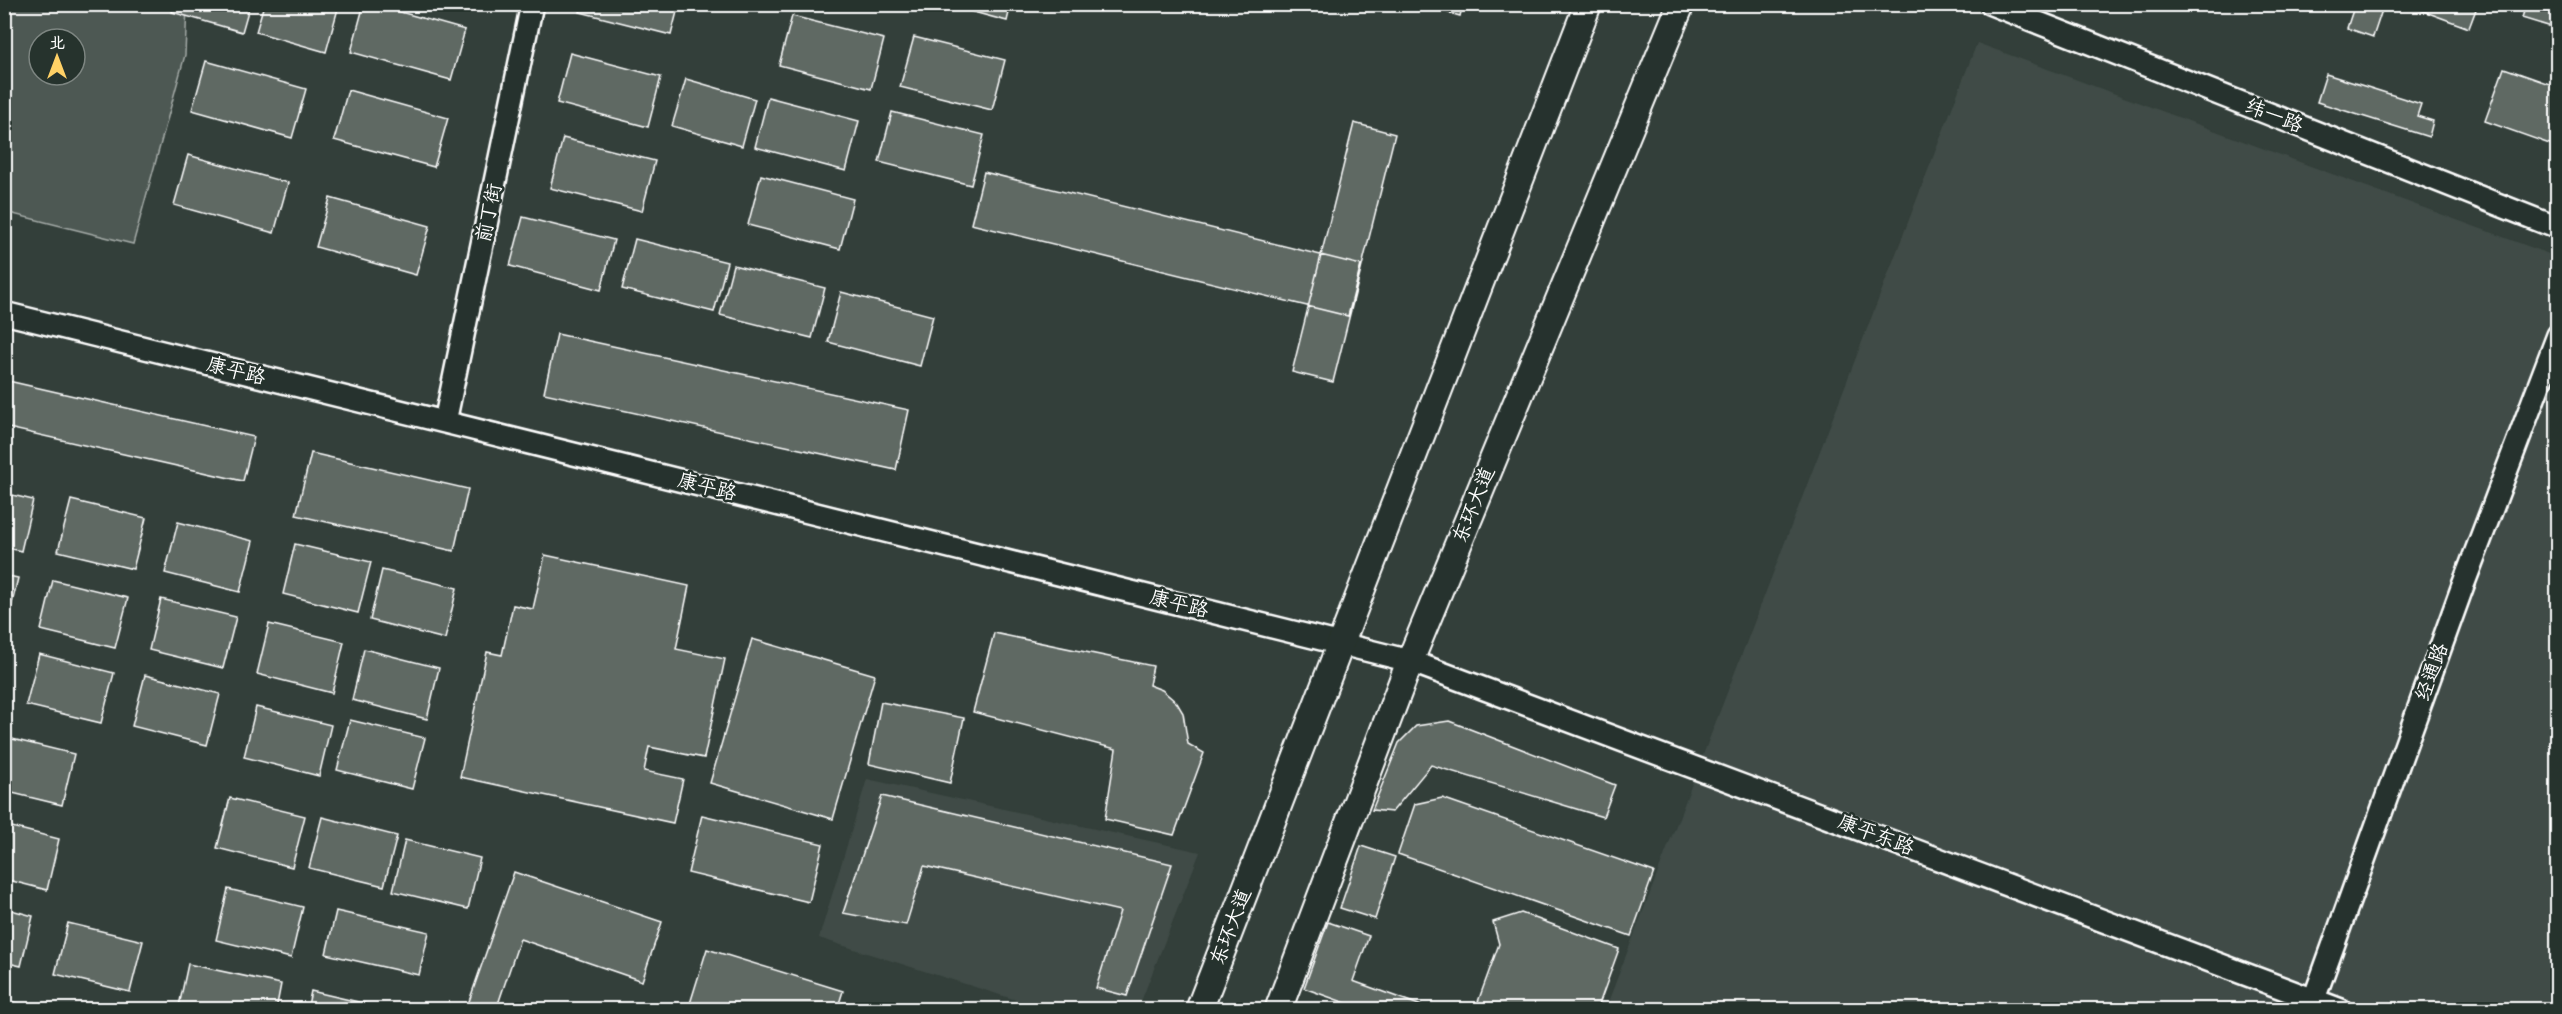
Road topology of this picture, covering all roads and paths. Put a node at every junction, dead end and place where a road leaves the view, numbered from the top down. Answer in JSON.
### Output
{"nodes":[{"id":1,"x":532,"y":4,"type":"edge"},
{"id":2,"x":1587,"y":4,"type":"edge"},
{"id":3,"x":1681,"y":4,"type":"edge"},
{"id":4,"x":1991,"y":4,"type":"edge"},
{"id":5,"x":2558,"y":228,"type":"edge"},
{"id":6,"x":4,"y":313,"type":"edge"},
{"id":7,"x":2558,"y":335,"type":"edge"},
{"id":8,"x":445,"y":423,"type":"junction"},
{"id":9,"x":1340,"y":644,"type":"junction"},
{"id":10,"x":1410,"y":661,"type":"junction"},
{"id":11,"x":2312,"y":1004,"type":"edge"},
{"id":12,"x":1199,"y":1010,"type":"edge"},
{"id":13,"x":1278,"y":1010,"type":"edge"},
{"id":14,"x":2341,"y":1010,"type":"edge"}],
"edges":[{"from":1,"to":8,"type":"street","name":"前丁街"},
{"from":2,"to":9,"type":"main road","name":"东环大道"},
{"from":3,"to":10,"type":"main road","name":"东环大道"},
{"from":4,"to":5,"type":"street","name":"纬一路"},
{"from":6,"to":8,"type":"street","name":"康平路"},
{"from":7,"to":11,"type":"street","name":"经通路"},
{"from":8,"to":9,"type":"street","name":"康平路"},
{"from":9,"to":10,"type":"street","name":"康平路"},
{"from":9,"to":12,"type":"main road","name":"东环大道"},
{"from":10,"to":11,"type":"street","name":"康平东路"},
{"from":10,"to":13,"type":"main road","name":"东环大道"},
{"from":11,"to":14,"type":"street","name":"康平东路"}]}
